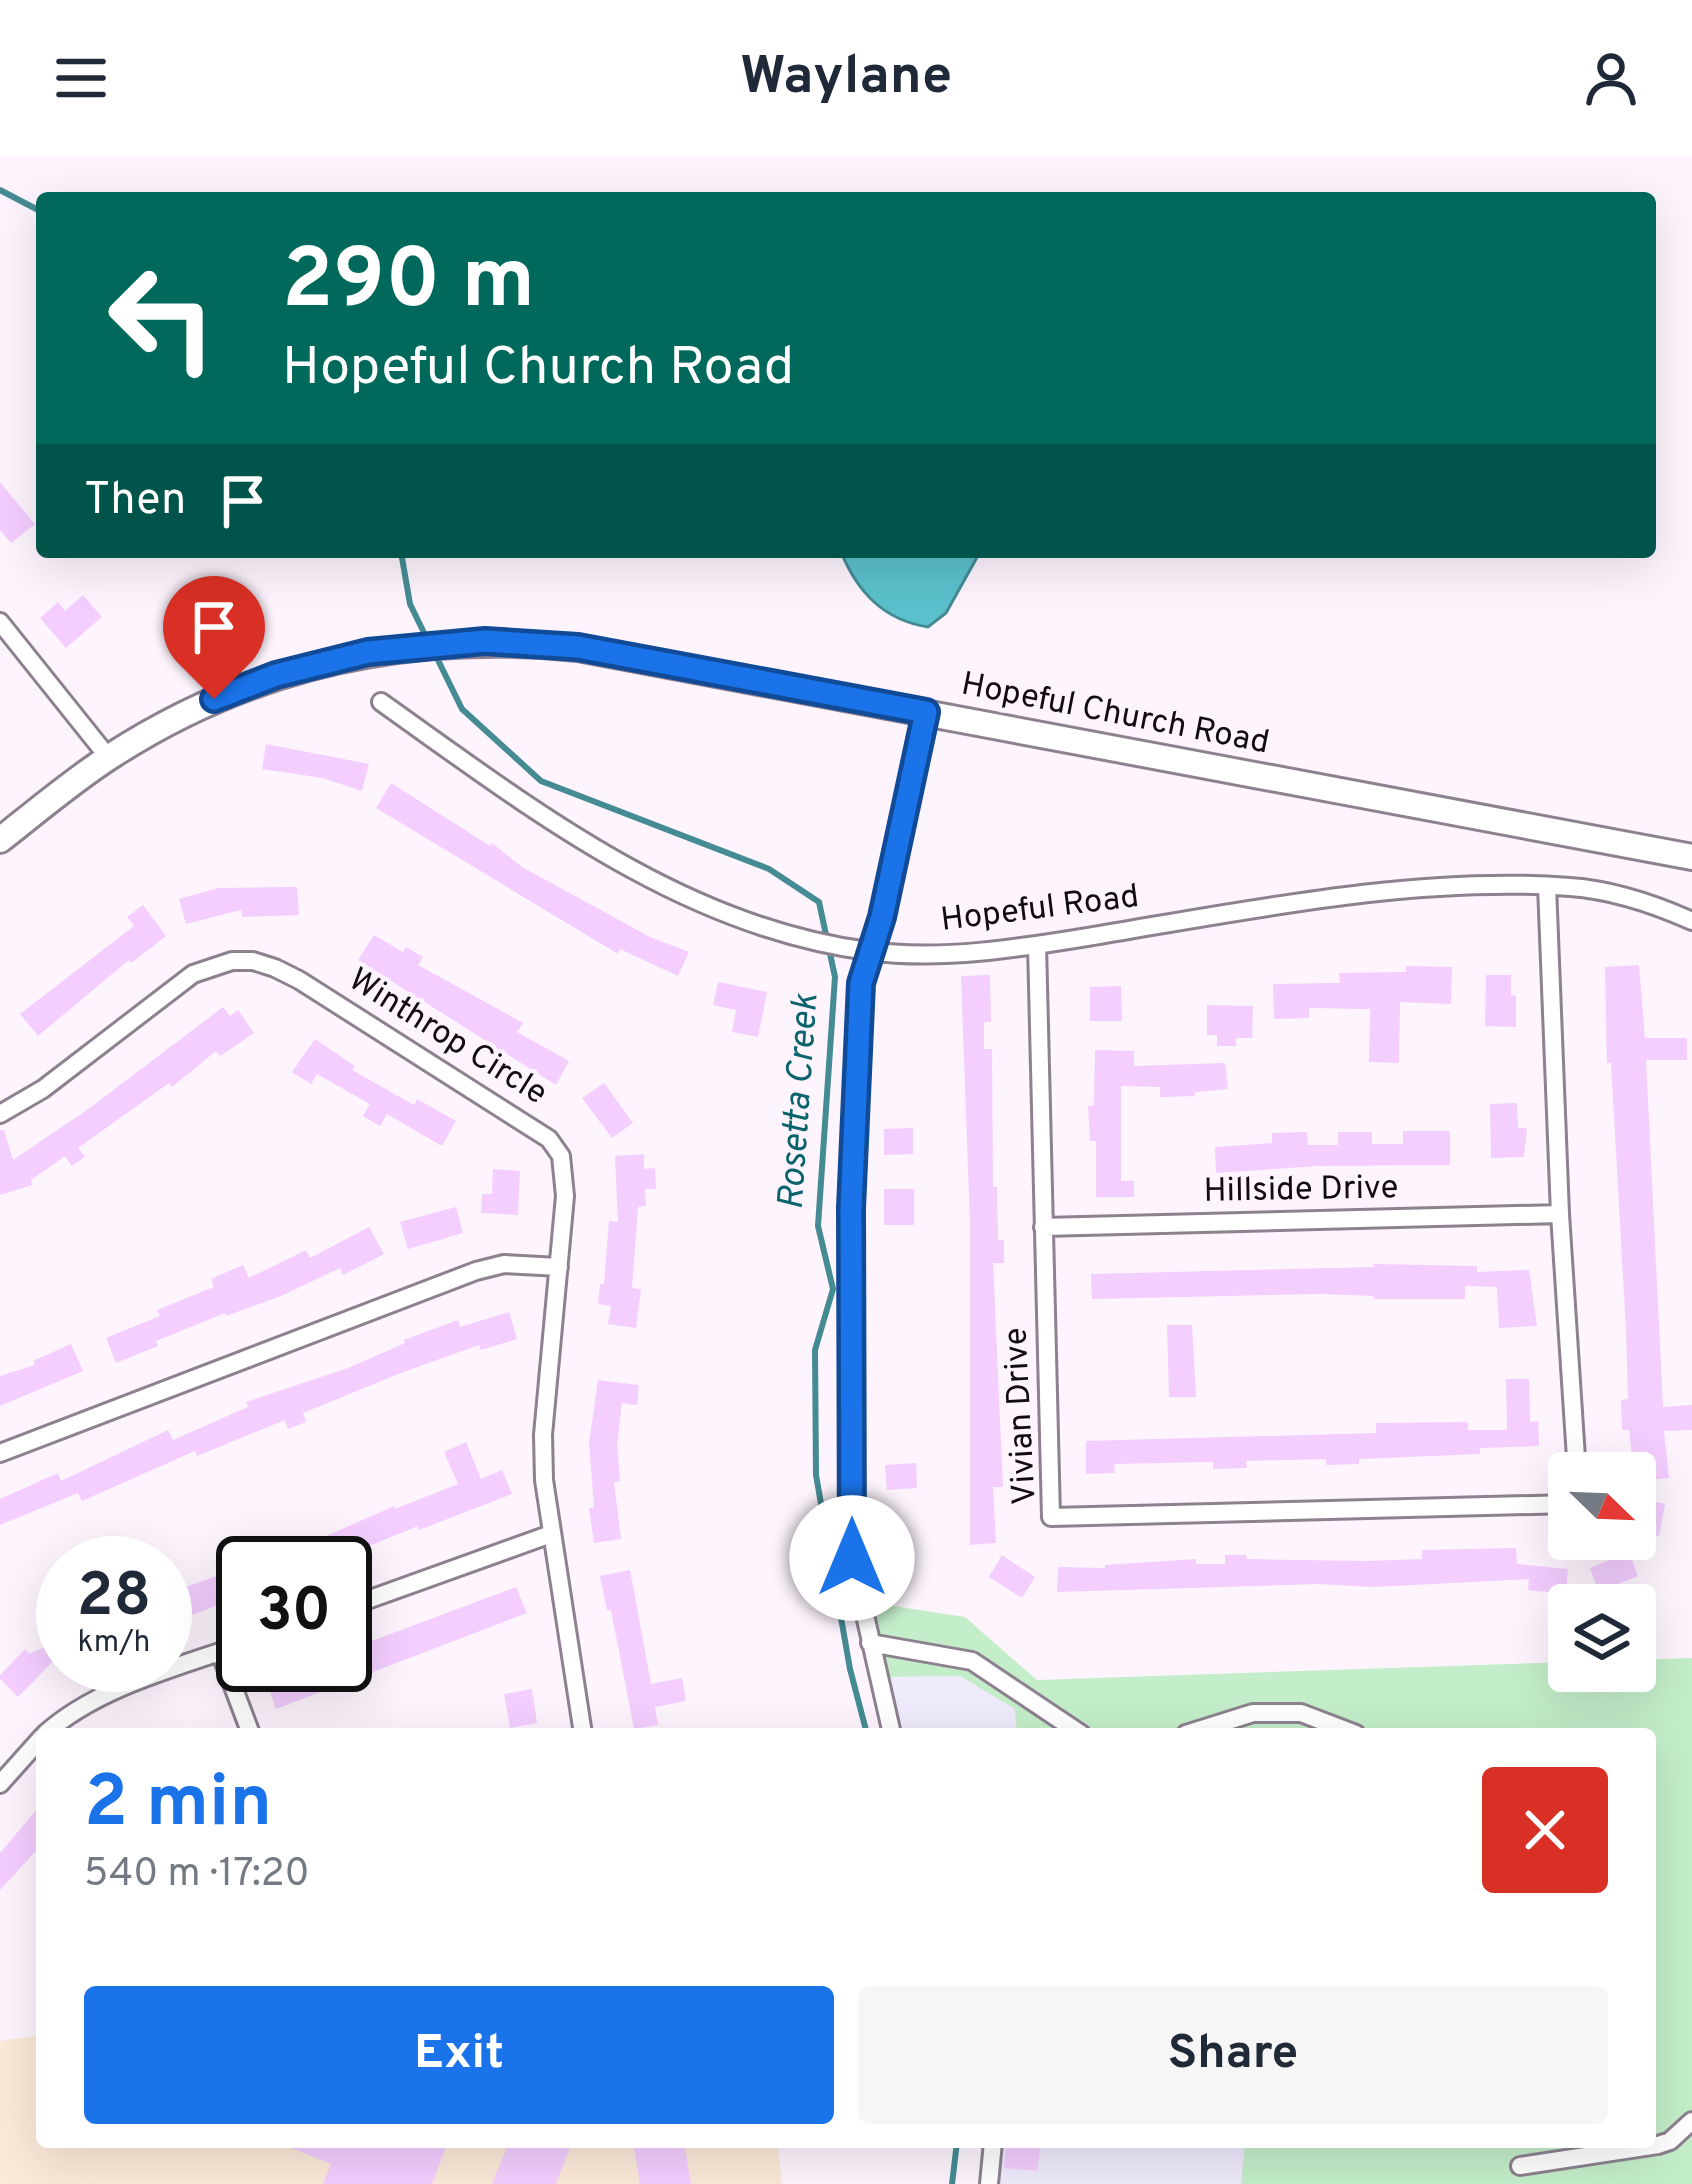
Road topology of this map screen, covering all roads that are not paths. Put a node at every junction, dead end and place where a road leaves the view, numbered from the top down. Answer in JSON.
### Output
{"nodes":[{"id":1,"x":0,"y":622,"type":"edge"},
{"id":2,"x":381,"y":702,"type":"dead end"},
{"id":3,"x":926,"y":712,"type":"junction"},
{"id":4,"x":108,"y":757,"type":"junction"},
{"id":5,"x":0,"y":840,"type":"edge"},
{"id":6,"x":1692,"y":857,"type":"edge"},
{"id":7,"x":1546,"y":886,"type":"junction"},
{"id":8,"x":1692,"y":921,"type":"edge"},
{"id":9,"x":1037,"y":945,"type":"junction"},
{"id":10,"x":869,"y":952,"type":"junction"},
{"id":11,"x":0,"y":1114,"type":"edge"},
{"id":12,"x":1560,"y":1214,"type":"junction"},
{"id":13,"x":1043,"y":1228,"type":"junction"},
{"id":14,"x":559,"y":1267,"type":"junction"},
{"id":15,"x":1576,"y":1452,"type":"edge"},
{"id":16,"x":0,"y":1453,"type":"edge"},
{"id":17,"x":1548,"y":1505,"type":"edge"},
{"id":18,"x":551,"y":1534,"type":"junction"},
{"id":19,"x":372,"y":1598,"type":"edge"},
{"id":20,"x":870,"y":1643,"type":"junction"},
{"id":21,"x":216,"y":1654,"type":"edge"},
{"id":22,"x":235,"y":1692,"type":"edge"},
{"id":23,"x":52,"y":1728,"type":"edge"},
{"id":24,"x":249,"y":1728,"type":"edge"},
{"id":25,"x":583,"y":1728,"type":"edge"},
{"id":26,"x":891,"y":1728,"type":"edge"},
{"id":27,"x":1072,"y":1728,"type":"edge"},
{"id":28,"x":1205,"y":1728,"type":"edge"},
{"id":29,"x":1340,"y":1728,"type":"edge"},
{"id":30,"x":36,"y":1744,"type":"edge"},
{"id":31,"x":0,"y":1784,"type":"edge"},
{"id":32,"x":1692,"y":2121,"type":"edge"},
{"id":33,"x":1656,"y":2145,"type":"edge"},
{"id":34,"x":992,"y":2148,"type":"edge"},
{"id":35,"x":1638,"y":2148,"type":"edge"},
{"id":36,"x":1520,"y":2166,"type":"dead end"},
{"id":37,"x":989,"y":2184,"type":"edge"}],
"edges":[{"from":1,"to":4,"type":"street"},
{"from":2,"to":10,"type":"street","name":"Hopeful Road"},
{"from":3,"to":4,"type":"main road","name":"Hopeful Church Road"},
{"from":3,"to":6,"type":"main road","name":"Hopeful Church Road"},
{"from":3,"to":10,"type":"street"},
{"from":4,"to":5,"type":"main road","name":"Hopeful Church Road"},
{"from":7,"to":8,"type":"street","name":"Hopeful Road"},
{"from":7,"to":9,"type":"street","name":"Hopeful Road"},
{"from":7,"to":12,"type":"street"},
{"from":9,"to":10,"type":"street","name":"Hopeful Road"},
{"from":9,"to":13,"type":"street","name":"Vivian Drive"},
{"from":10,"to":20,"type":"street"},
{"from":11,"to":14,"type":"street","name":"Winthrop Circle"},
{"from":12,"to":13,"type":"street","name":"Hillside Drive"},
{"from":12,"to":15,"type":"street"},
{"from":13,"to":17,"type":"street","name":"Vivian Drive"},
{"from":14,"to":16,"type":"street"},
{"from":14,"to":18,"type":"street","name":"Winthrop Circle"},
{"from":18,"to":19,"type":"street"},
{"from":18,"to":25,"type":"street","name":"Winthrop Circle"},
{"from":20,"to":26,"type":"street"},
{"from":20,"to":27,"type":"street"},
{"from":21,"to":23,"type":"street"},
{"from":22,"to":24,"type":"street"},
{"from":28,"to":29,"type":"street"},
{"from":30,"to":31,"type":"street"},
{"from":32,"to":33,"type":"street"},
{"from":34,"to":37,"type":"street"},
{"from":35,"to":36,"type":"street"}]}
